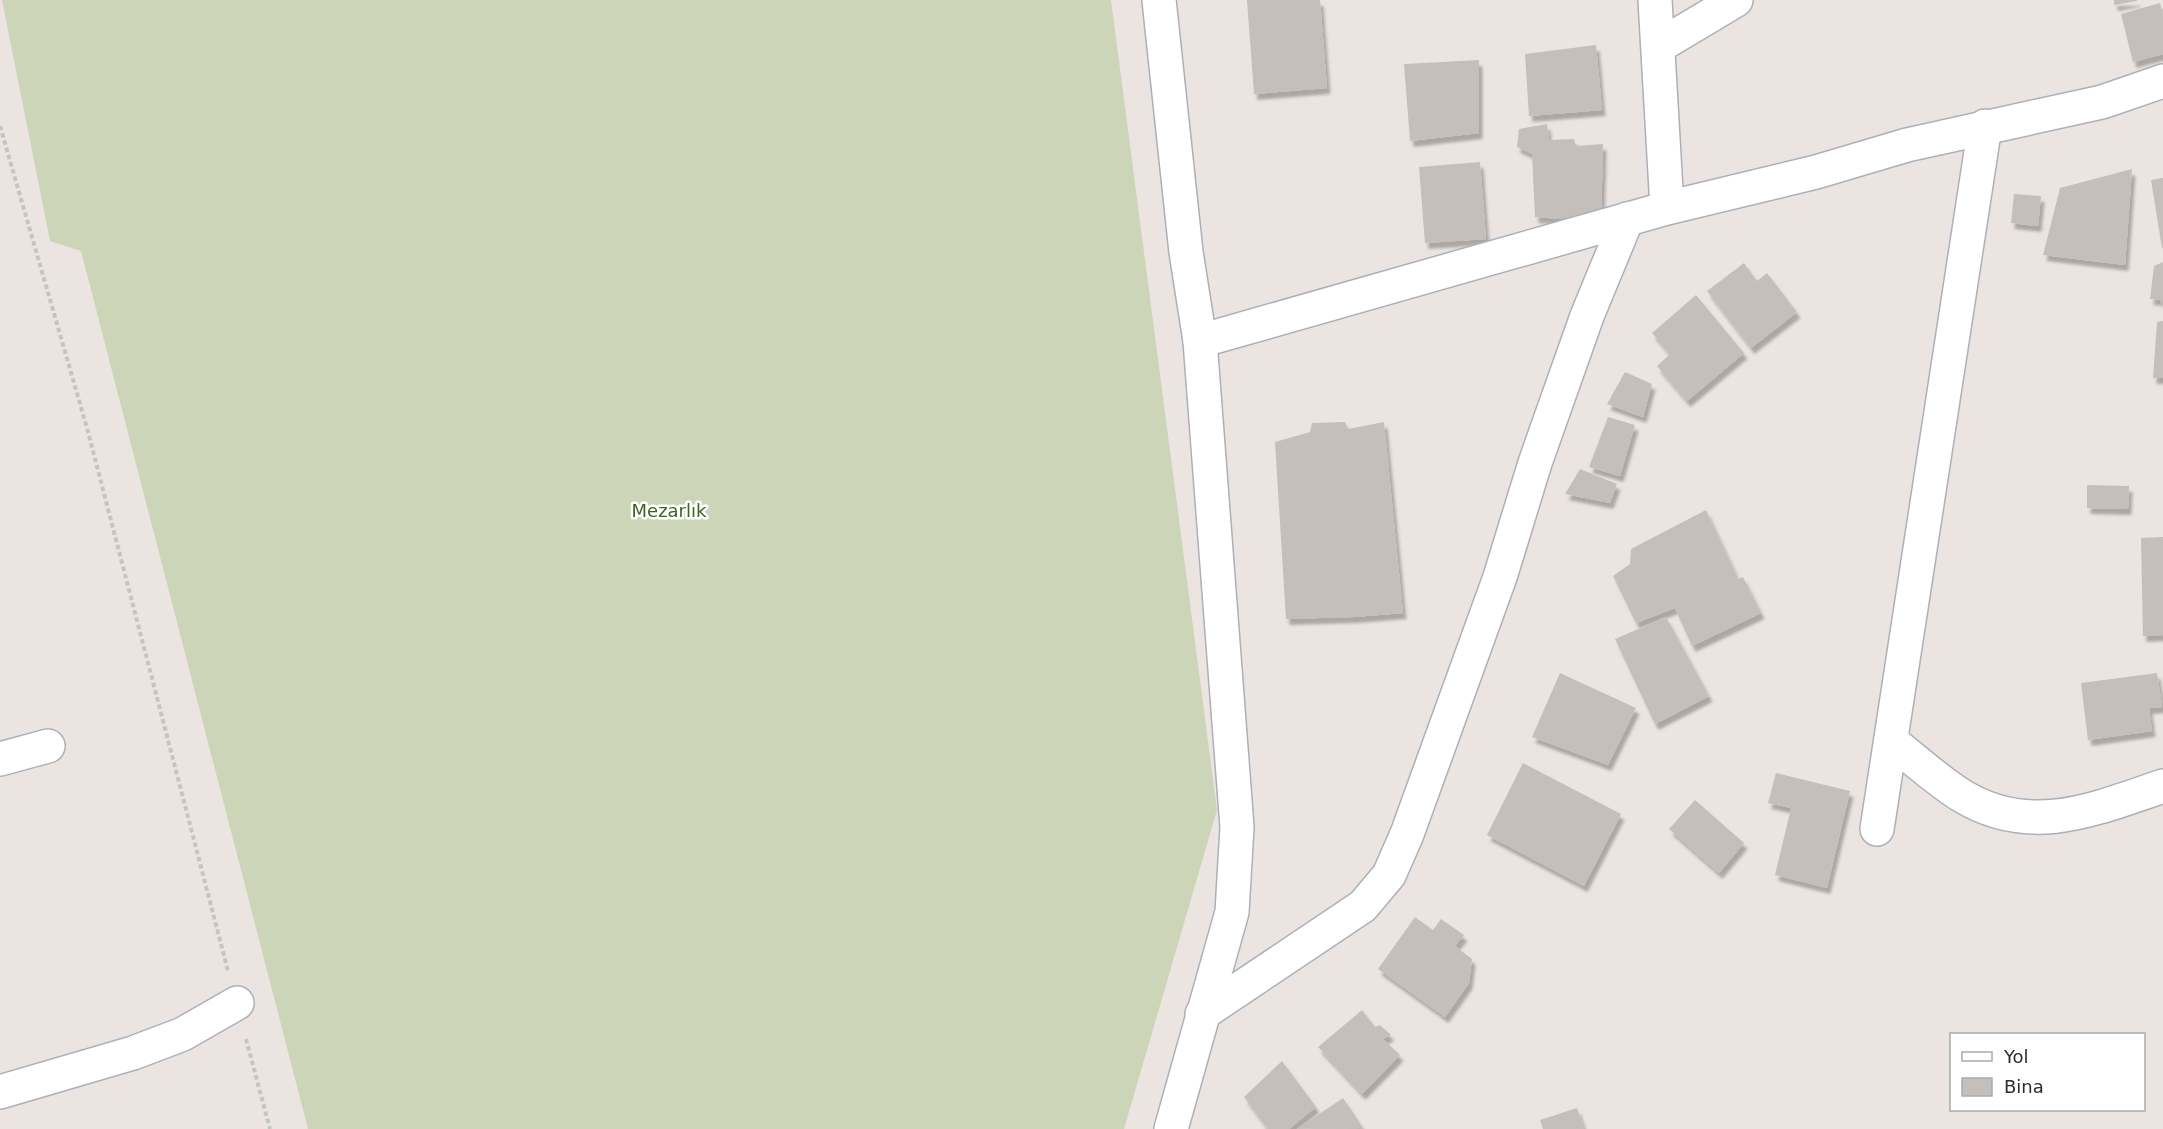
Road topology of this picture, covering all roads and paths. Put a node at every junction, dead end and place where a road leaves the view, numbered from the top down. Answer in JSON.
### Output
{"nodes":[{"id":1,"x":1159,"y":0,"type":"edge"},
{"id":2,"x":1655,"y":0,"type":"edge"},
{"id":3,"x":1736,"y":0,"type":"edge"},
{"id":4,"x":1659,"y":46,"type":"junction"},
{"id":5,"x":2163,"y":81,"type":"edge"},
{"id":6,"x":0,"y":126,"type":"edge"},
{"id":7,"x":1985,"y":126,"type":"junction"},
{"id":8,"x":1667,"y":208,"type":"junction"},
{"id":9,"x":1627,"y":219,"type":"junction"},
{"id":10,"x":1200,"y":341,"type":"junction"},
{"id":11,"x":1891,"y":741,"type":"junction"},
{"id":12,"x":48,"y":746,"type":"dead end"},
{"id":13,"x":0,"y":759,"type":"edge"},
{"id":14,"x":2163,"y":786,"type":"edge"},
{"id":15,"x":1877,"y":829,"type":"dead end"},
{"id":16,"x":237,"y":1003,"type":"junction"},
{"id":17,"x":1202,"y":1014,"type":"junction"},
{"id":18,"x":0,"y":1092,"type":"edge"},
{"id":19,"x":270,"y":1129,"type":"edge"},
{"id":20,"x":1171,"y":1129,"type":"edge"}],
"edges":[{"from":1,"to":10,"type":"street"},
{"from":2,"to":4,"type":"street"},
{"from":3,"to":4,"type":"street"},
{"from":4,"to":8,"type":"street"},
{"from":5,"to":7,"type":"street"},
{"from":6,"to":16,"type":"path"},
{"from":7,"to":8,"type":"street"},
{"from":7,"to":11,"type":"street"},
{"from":8,"to":9,"type":"street"},
{"from":9,"to":10,"type":"street"},
{"from":9,"to":17,"type":"street"},
{"from":10,"to":17,"type":"street"},
{"from":11,"to":14,"type":"street"},
{"from":11,"to":15,"type":"street"},
{"from":12,"to":13,"type":"street"},
{"from":16,"to":18,"type":"street"},
{"from":16,"to":19,"type":"path"},
{"from":17,"to":20,"type":"street"}]}
